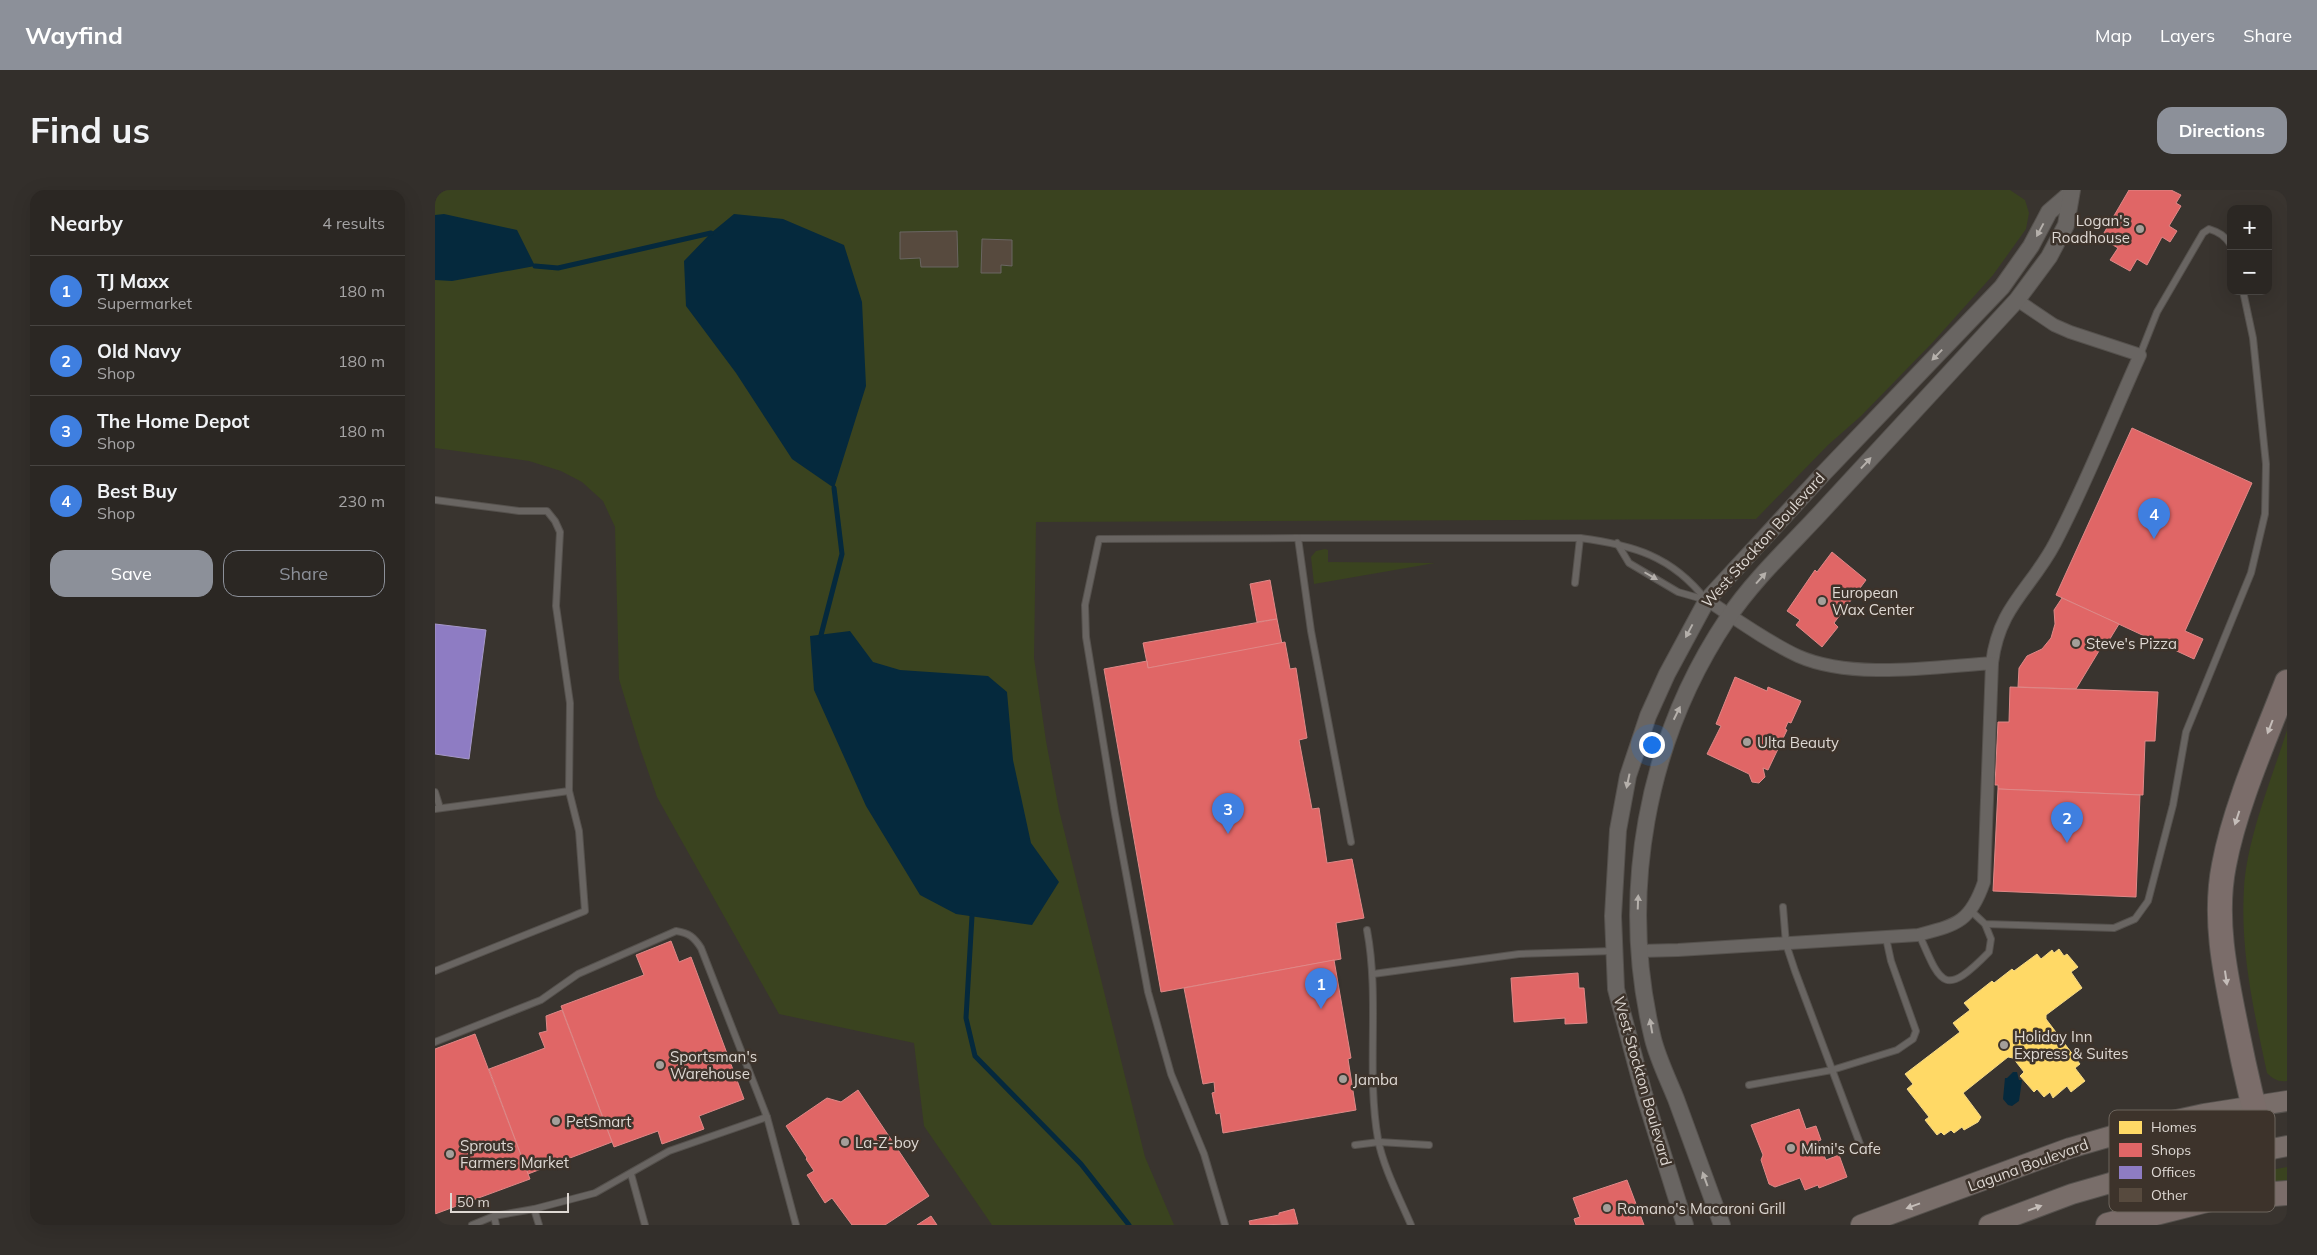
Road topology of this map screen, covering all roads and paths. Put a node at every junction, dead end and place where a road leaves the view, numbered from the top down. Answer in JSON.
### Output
{"nodes":[{"id":1,"x":2072,"y":192,"type":"edge"},
{"id":2,"x":2227,"y":239,"type":"edge"},
{"id":3,"x":2244,"y":295,"type":"edge"},
{"id":4,"x":2017,"y":300,"type":"junction"},
{"id":5,"x":2140,"y":355,"type":"junction"},
{"id":6,"x":435,"y":500,"type":"edge"},
{"id":7,"x":1298,"y":538,"type":"junction"},
{"id":8,"x":1580,"y":538,"type":"junction"},
{"id":9,"x":1617,"y":543,"type":"junction"},
{"id":10,"x":1575,"y":583,"type":"dead end"},
{"id":11,"x":1707,"y":600,"type":"junction"},
{"id":12,"x":1730,"y":615,"type":"junction"},
{"id":13,"x":1992,"y":664,"type":"junction"},
{"id":14,"x":2287,"y":682,"type":"edge"},
{"id":15,"x":569,"y":791,"type":"junction"},
{"id":16,"x":435,"y":792,"type":"edge"},
{"id":17,"x":438,"y":809,"type":"edge"},
{"id":18,"x":1351,"y":842,"type":"dead end"},
{"id":19,"x":1783,"y":907,"type":"dead end"},
{"id":20,"x":1970,"y":910,"type":"junction"},
{"id":21,"x":1985,"y":924,"type":"junction"},
{"id":22,"x":1367,"y":930,"type":"dead end"},
{"id":23,"x":1919,"y":934,"type":"junction"},
{"id":24,"x":1886,"y":938,"type":"junction"},
{"id":25,"x":1787,"y":944,"type":"junction"},
{"id":26,"x":1639,"y":950,"type":"junction"},
{"id":27,"x":1614,"y":951,"type":"junction"},
{"id":28,"x":435,"y":971,"type":"edge"},
{"id":29,"x":1373,"y":974,"type":"junction"},
{"id":30,"x":435,"y":1042,"type":"edge"},
{"id":31,"x":1832,"y":1070,"type":"junction"},
{"id":32,"x":1749,"y":1085,"type":"dead end"},
{"id":33,"x":2287,"y":1101,"type":"edge"},
{"id":34,"x":2253,"y":1106,"type":"junction"},
{"id":35,"x":2233,"y":1110,"type":"edge"},
{"id":36,"x":2255,"y":1110,"type":"edge"},
{"id":37,"x":767,"y":1117,"type":"junction"},
{"id":38,"x":2109,"y":1137,"type":"edge"},
{"id":39,"x":1379,"y":1142,"type":"junction"},
{"id":40,"x":1355,"y":1145,"type":"dead end"},
{"id":41,"x":1429,"y":1145,"type":"dead end"},
{"id":42,"x":1863,"y":1152,"type":"dead end"},
{"id":43,"x":631,"y":1174,"type":"junction"},
{"id":44,"x":2109,"y":1183,"type":"edge"},
{"id":45,"x":534,"y":1209,"type":"junction"},
{"id":46,"x":2160,"y":1212,"type":"edge"},
{"id":47,"x":494,"y":1216,"type":"junction"},
{"id":48,"x":471,"y":1225,"type":"edge"},
{"id":49,"x":496,"y":1225,"type":"edge"},
{"id":50,"x":539,"y":1225,"type":"edge"},
{"id":51,"x":645,"y":1225,"type":"edge"},
{"id":52,"x":796,"y":1225,"type":"edge"},
{"id":53,"x":1225,"y":1225,"type":"edge"},
{"id":54,"x":1411,"y":1225,"type":"edge"},
{"id":55,"x":1685,"y":1225,"type":"edge"},
{"id":56,"x":1722,"y":1225,"type":"edge"},
{"id":57,"x":1861,"y":1225,"type":"edge"},
{"id":58,"x":1989,"y":1225,"type":"edge"},
{"id":59,"x":2108,"y":1225,"type":"edge"}],
"edges":[{"from":1,"to":4,"type":"street","name":"West Stockton Boulevard"},
{"from":1,"to":11,"type":"street","name":"West Stockton Boulevard","one_way":true},
{"from":2,"to":5,"type":"lane"},
{"from":3,"to":21,"type":"lane"},
{"from":4,"to":5,"type":"street"},
{"from":12,"to":4,"type":"street","name":"West Stockton Boulevard","one_way":true},
{"from":5,"to":13,"type":"street"},
{"from":6,"to":15,"type":"lane"},
{"from":7,"to":8,"type":"lane"},
{"from":7,"to":18,"type":"lane"},
{"from":7,"to":53,"type":"lane"},
{"from":8,"to":9,"type":"lane"},
{"from":8,"to":10,"type":"lane"},
{"from":9,"to":11,"type":"lane"},
{"from":9,"to":11,"type":"lane","one_way":true},
{"from":11,"to":12,"type":"street"},
{"from":11,"to":27,"type":"street","name":"West Stockton Boulevard","one_way":true},
{"from":12,"to":13,"type":"street"},
{"from":26,"to":12,"type":"street","name":"West Stockton Boulevard","one_way":true},
{"from":13,"to":20,"type":"street"},
{"from":14,"to":34,"type":"highway","one_way":true},
{"from":15,"to":17,"type":"lane"},
{"from":15,"to":28,"type":"lane"},
{"from":16,"to":17,"type":"lane"},
{"from":19,"to":25,"type":"lane"},
{"from":20,"to":21,"type":"lane"},
{"from":20,"to":23,"type":"street"},
{"from":21,"to":23,"type":"lane"},
{"from":22,"to":29,"type":"lane"},
{"from":23,"to":24,"type":"street"},
{"from":24,"to":25,"type":"street"},
{"from":24,"to":31,"type":"lane"},
{"from":25,"to":26,"type":"street"},
{"from":25,"to":31,"type":"lane"},
{"from":56,"to":26,"type":"street","name":"West Stockton Boulevard","one_way":true},
{"from":27,"to":29,"type":"lane"},
{"from":27,"to":55,"type":"street","name":"West Stockton Boulevard"},
{"from":29,"to":39,"type":"lane"},
{"from":30,"to":37,"type":"lane"},
{"from":31,"to":32,"type":"lane"},
{"from":31,"to":42,"type":"lane"},
{"from":33,"to":34,"type":"main road","name":"Laguna Boulevard"},
{"from":34,"to":35,"type":"main road","name":"Laguna Boulevard","one_way":true},
{"from":34,"to":36,"type":"highway"},
{"from":37,"to":43,"type":"lane"},
{"from":37,"to":52,"type":"lane"},
{"from":38,"to":57,"type":"main road","name":"Laguna Boulevard","one_way":true},
{"from":39,"to":40,"type":"lane"},
{"from":39,"to":41,"type":"lane"},
{"from":39,"to":54,"type":"lane"},
{"from":43,"to":45,"type":"lane"},
{"from":43,"to":51,"type":"lane"},
{"from":58,"to":44,"type":"main road","one_way":true},
{"from":45,"to":47,"type":"lane"},
{"from":45,"to":50,"type":"lane"},
{"from":46,"to":59,"type":"highway"},
{"from":47,"to":48,"type":"lane"},
{"from":47,"to":49,"type":"lane"}]}
